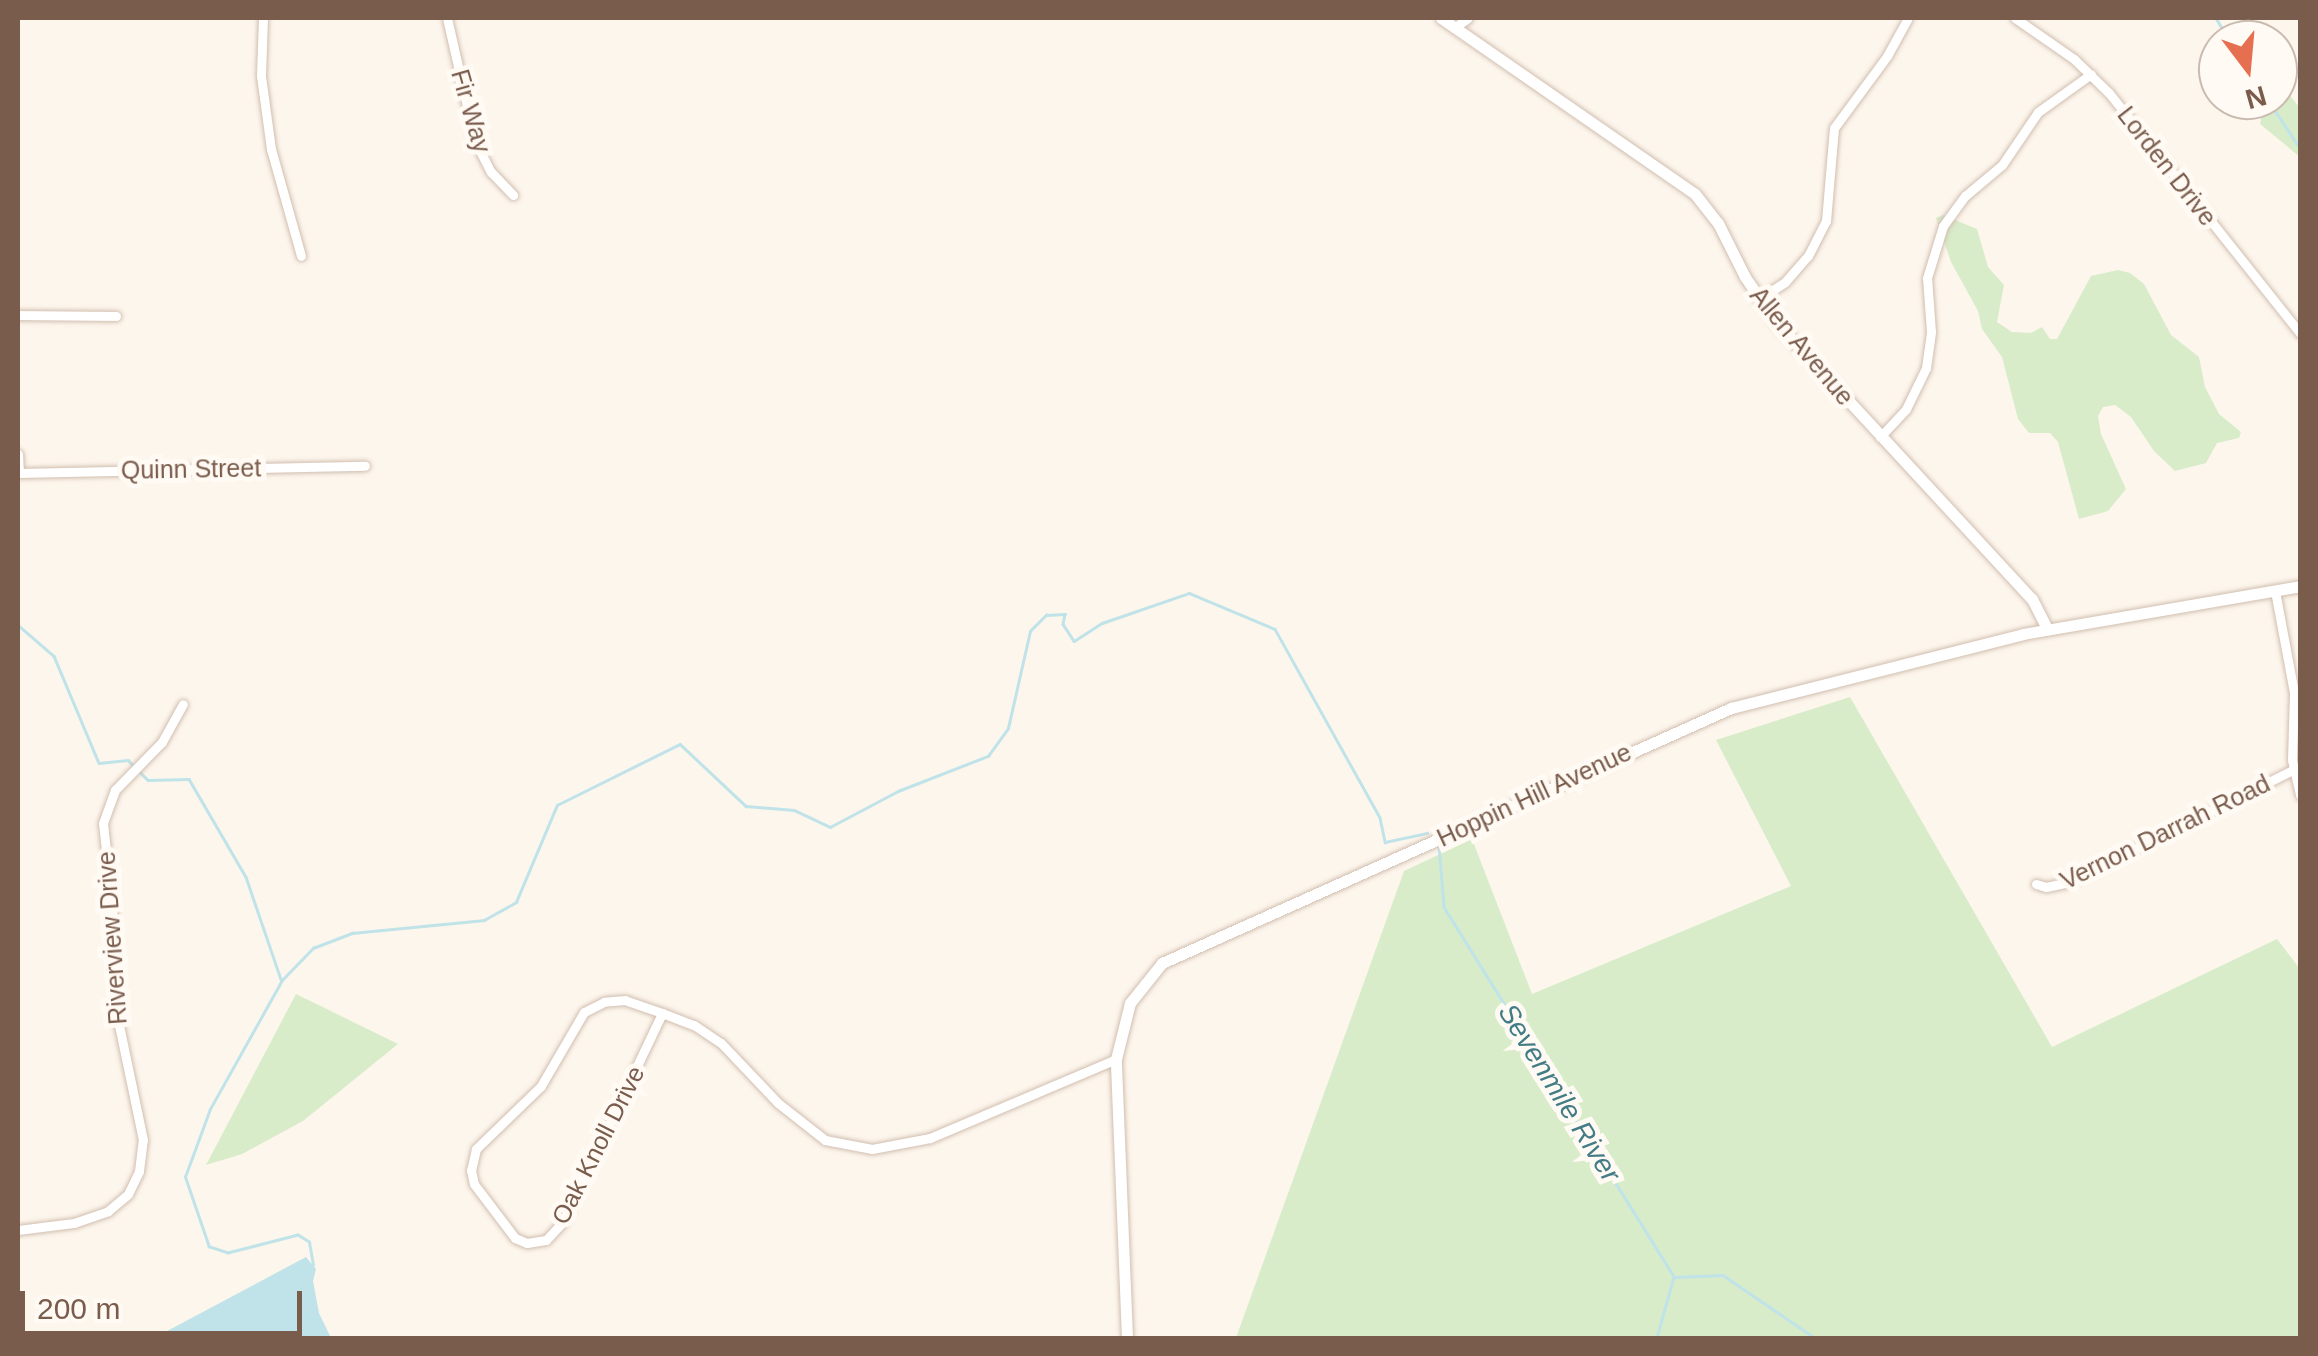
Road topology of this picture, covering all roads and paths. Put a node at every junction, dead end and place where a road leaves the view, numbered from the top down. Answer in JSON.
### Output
{"nodes":[{"id":1,"x":263,"y":18,"type":"edge"},
{"id":2,"x":447,"y":18,"type":"edge"},
{"id":3,"x":1441,"y":18,"type":"edge"},
{"id":4,"x":1468,"y":18,"type":"edge"},
{"id":5,"x":1908,"y":18,"type":"edge"},
{"id":6,"x":2015,"y":18,"type":"edge"},
{"id":7,"x":1454,"y":28,"type":"junction"},
{"id":8,"x":2091,"y":74,"type":"junction"},
{"id":9,"x":513,"y":195,"type":"dead end"},
{"id":10,"x":301,"y":256,"type":"dead end"},
{"id":11,"x":1759,"y":300,"type":"junction"},
{"id":12,"x":18,"y":315,"type":"edge"},
{"id":13,"x":116,"y":316,"type":"dead end"},
{"id":14,"x":2300,"y":333,"type":"edge"},
{"id":15,"x":1880,"y":438,"type":"junction"},
{"id":16,"x":18,"y":454,"type":"edge"},
{"id":17,"x":365,"y":466,"type":"dead end"},
{"id":18,"x":18,"y":473,"type":"edge"},
{"id":19,"x":2300,"y":586,"type":"edge"},
{"id":20,"x":2274,"y":592,"type":"junction"},
{"id":21,"x":2047,"y":629,"type":"junction"},
{"id":22,"x":182,"y":704,"type":"dead end"},
{"id":23,"x":2293,"y":770,"type":"junction"},
{"id":24,"x":2300,"y":796,"type":"edge"},
{"id":25,"x":2036,"y":884,"type":"dead end"},
{"id":26,"x":662,"y":1013,"type":"junction"},
{"id":27,"x":1116,"y":1059,"type":"junction"},
{"id":28,"x":18,"y":1230,"type":"edge"},
{"id":29,"x":1127,"y":1338,"type":"edge"}],
"edges":[{"from":1,"to":10,"type":"street"},
{"from":2,"to":9,"type":"street","name":"Fir Way"},
{"from":3,"to":7,"type":"street","name":"Allen Avenue"},
{"from":4,"to":7,"type":"street"},
{"from":5,"to":11,"type":"street"},
{"from":6,"to":8,"type":"street","name":"Lorden Drive"},
{"from":7,"to":11,"type":"street","name":"Allen Avenue"},
{"from":8,"to":14,"type":"street","name":"Lorden Drive"},
{"from":8,"to":15,"type":"street"},
{"from":11,"to":15,"type":"street","name":"Allen Avenue"},
{"from":12,"to":13,"type":"street"},
{"from":15,"to":21,"type":"street","name":"Allen Avenue"},
{"from":16,"to":18,"type":"street"},
{"from":17,"to":18,"type":"street","name":"Quinn Street"},
{"from":19,"to":20,"type":"street","name":"Hoppin Hill Avenue"},
{"from":20,"to":21,"type":"street","name":"Hoppin Hill Avenue"},
{"from":20,"to":23,"type":"street"},
{"from":21,"to":27,"type":"street","name":"Hoppin Hill Avenue"},
{"from":22,"to":28,"type":"street","name":"Riverview Drive"},
{"from":23,"to":24,"type":"street"},
{"from":23,"to":25,"type":"street","name":"Vernon Darrah Road"},
{"from":26,"to":26,"type":"street","name":"Oak Knoll Drive"},
{"from":26,"to":27,"type":"street","name":"Oak Knoll Drive"},
{"from":27,"to":29,"type":"street","name":"Hoppin Hill Avenue"}]}
